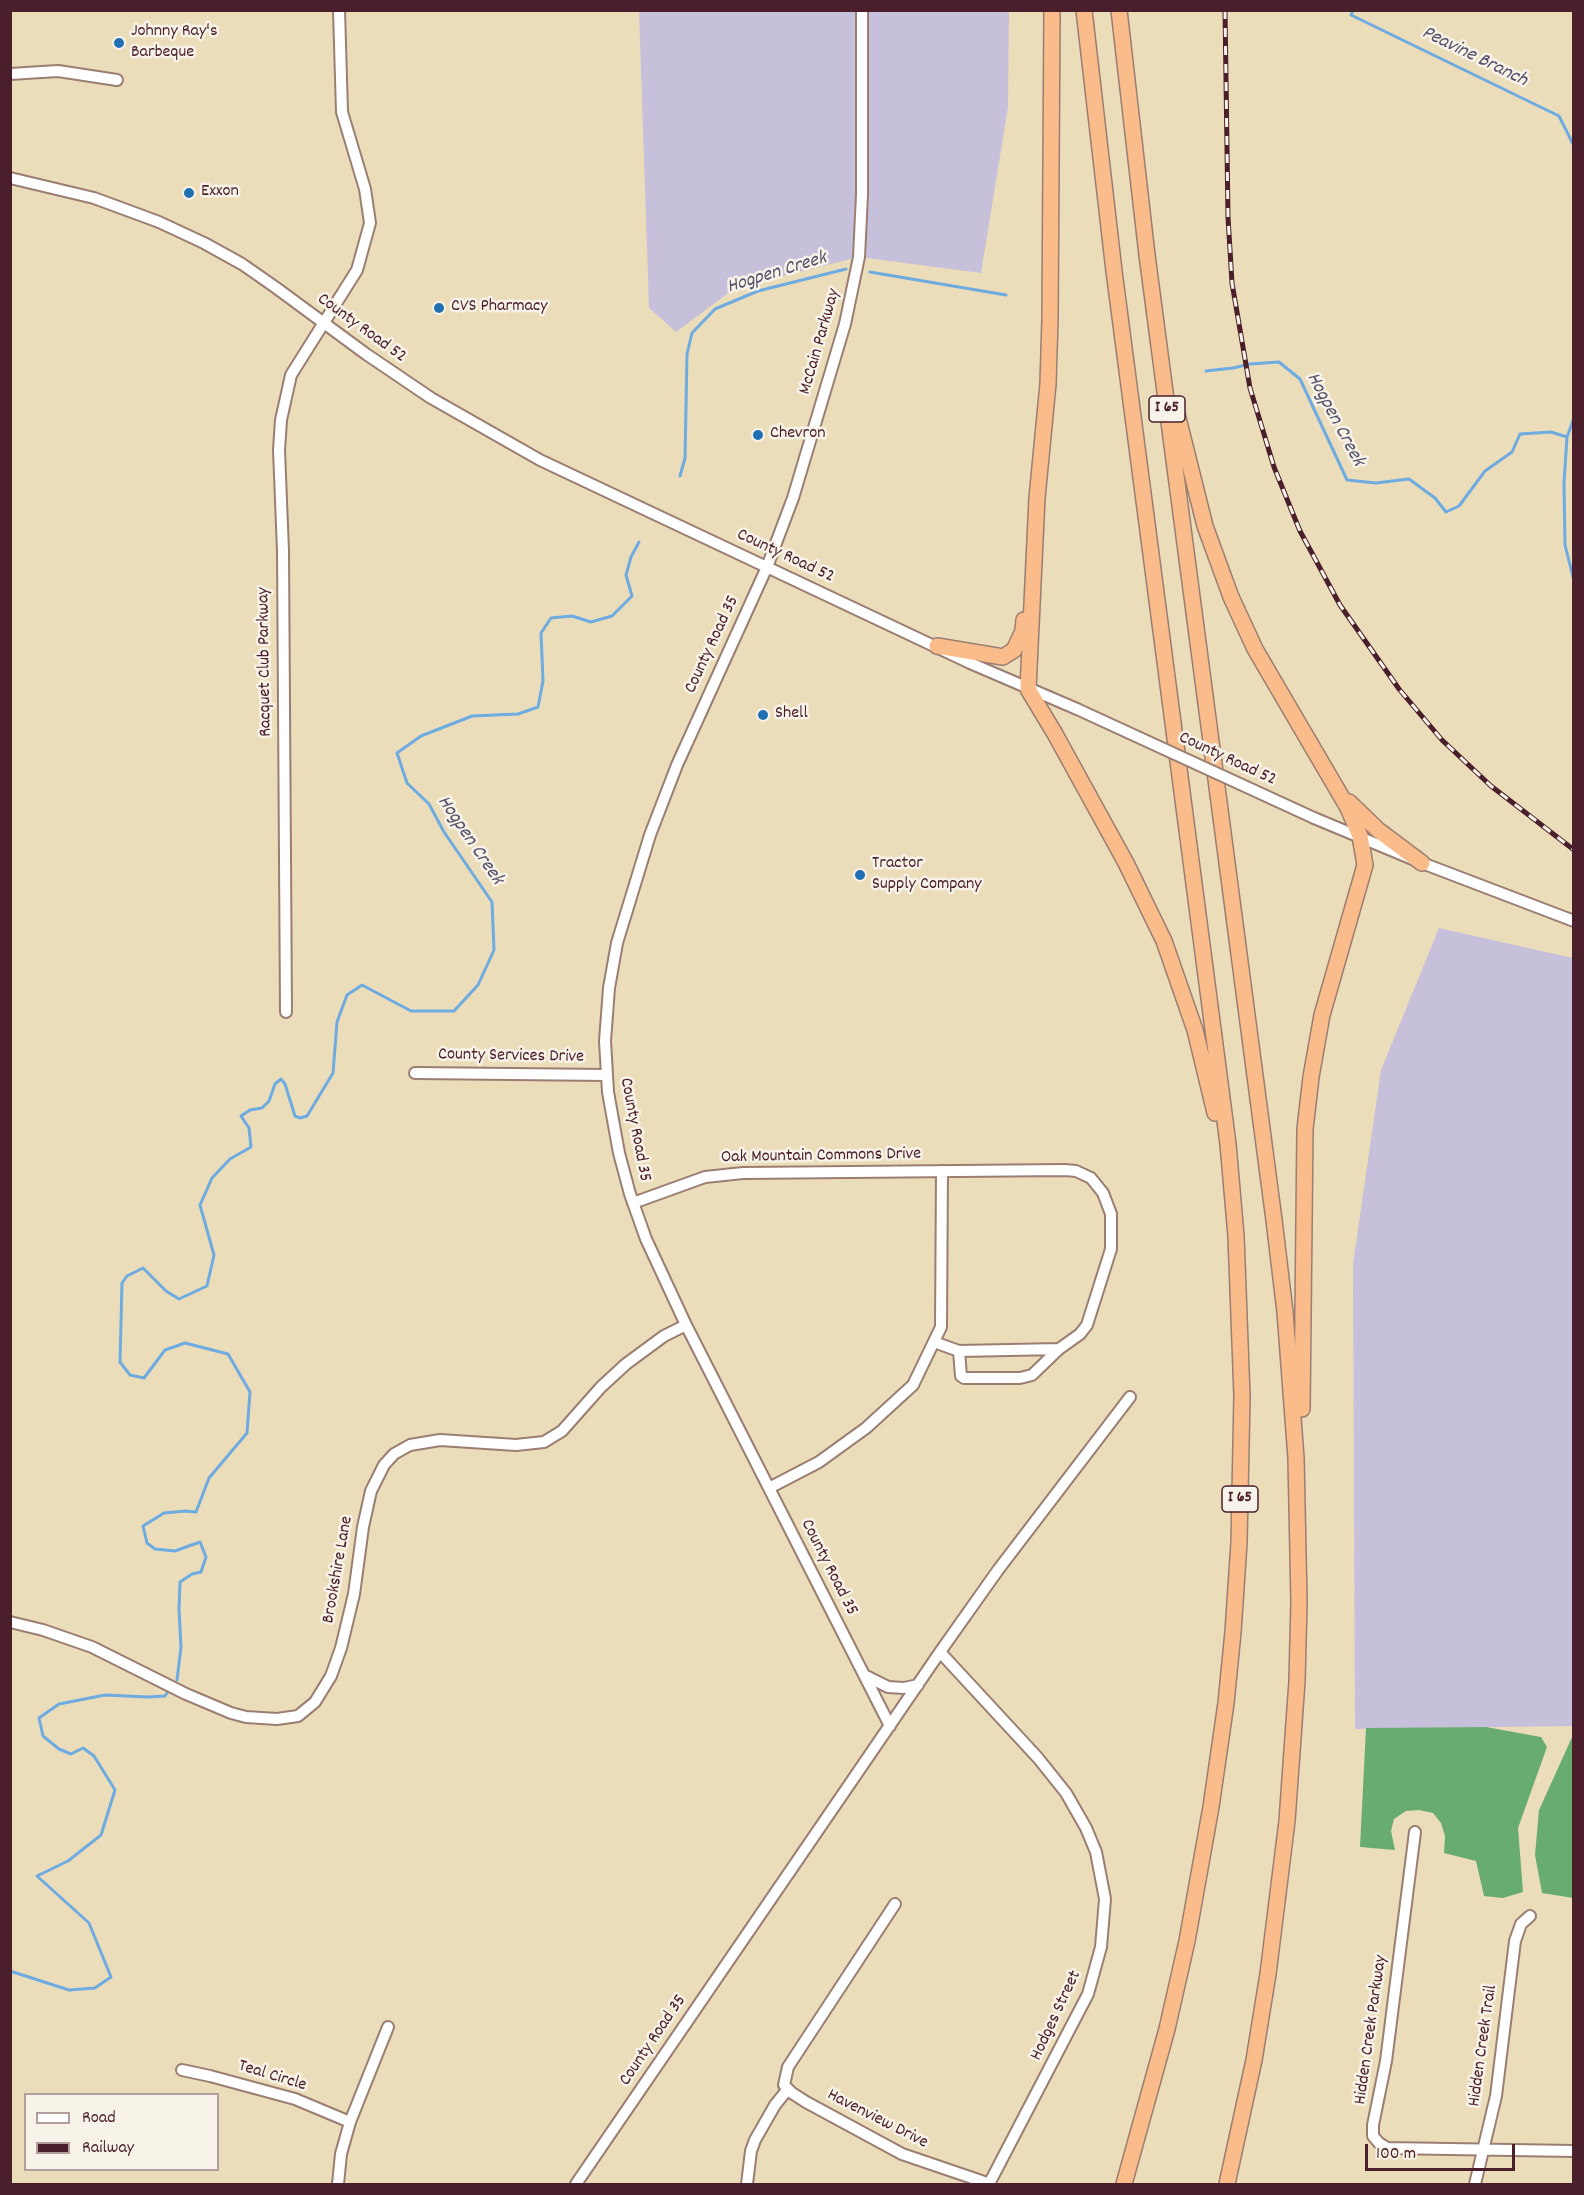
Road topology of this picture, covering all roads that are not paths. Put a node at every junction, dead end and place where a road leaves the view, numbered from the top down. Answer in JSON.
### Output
{"nodes":[{"id":1,"x":339,"y":10,"type":"edge"},
{"id":2,"x":862,"y":10,"type":"edge"},
{"id":3,"x":1052,"y":10,"type":"edge"},
{"id":4,"x":1084,"y":10,"type":"edge"},
{"id":5,"x":1119,"y":10,"type":"edge"},
{"id":6,"x":10,"y":74,"type":"edge"},
{"id":7,"x":117,"y":80,"type":"dead end"},
{"id":8,"x":10,"y":178,"type":"edge"},
{"id":9,"x":1154,"y":306,"type":"junction"},
{"id":10,"x":324,"y":324,"type":"junction"},
{"id":11,"x":1036,"y":522,"type":"junction"},
{"id":12,"x":767,"y":567,"type":"junction"},
{"id":13,"x":937,"y":646,"type":"junction"},
{"id":14,"x":1028,"y":689,"type":"junction"},
{"id":15,"x":1337,"y":789,"type":"junction"},
{"id":16,"x":1360,"y":836,"type":"junction"},
{"id":17,"x":1422,"y":863,"type":"junction"},
{"id":18,"x":1574,"y":921,"type":"edge"},
{"id":19,"x":286,"y":1012,"type":"dead end"},
{"id":20,"x":415,"y":1072,"type":"dead end"},
{"id":21,"x":607,"y":1075,"type":"junction"},
{"id":22,"x":942,"y":1171,"type":"junction"},
{"id":23,"x":633,"y":1203,"type":"junction"},
{"id":24,"x":1236,"y":1236,"type":"junction"},
{"id":25,"x":686,"y":1325,"type":"junction"},
{"id":26,"x":934,"y":1342,"type":"junction"},
{"id":27,"x":1059,"y":1349,"type":"junction"},
{"id":28,"x":959,"y":1351,"type":"junction"},
{"id":29,"x":1130,"y":1397,"type":"dead end"},
{"id":30,"x":769,"y":1488,"type":"junction"},
{"id":31,"x":1299,"y":1586,"type":"junction"},
{"id":32,"x":10,"y":1622,"type":"edge"},
{"id":33,"x":940,"y":1652,"type":"junction"},
{"id":34,"x":864,"y":1675,"type":"junction"},
{"id":35,"x":918,"y":1685,"type":"junction"},
{"id":36,"x":890,"y":1726,"type":"junction"},
{"id":37,"x":1415,"y":1832,"type":"dead end"},
{"id":38,"x":895,"y":1904,"type":"dead end"},
{"id":39,"x":1530,"y":1916,"type":"dead end"},
{"id":40,"x":388,"y":2027,"type":"dead end"},
{"id":41,"x":182,"y":2070,"type":"dead end"},
{"id":42,"x":788,"y":2089,"type":"junction"},
{"id":43,"x":350,"y":2122,"type":"junction"},
{"id":44,"x":1484,"y":2150,"type":"junction"},
{"id":45,"x":1574,"y":2151,"type":"edge"},
{"id":46,"x":338,"y":2184,"type":"edge"},
{"id":47,"x":576,"y":2184,"type":"edge"},
{"id":48,"x":747,"y":2184,"type":"edge"},
{"id":49,"x":989,"y":2184,"type":"edge"},
{"id":50,"x":1124,"y":2184,"type":"edge"},
{"id":51,"x":1227,"y":2184,"type":"edge"},
{"id":52,"x":1474,"y":2184,"type":"edge"}],
"edges":[{"from":1,"to":10,"type":"street","name":"Racquet Club Parkway"},
{"from":2,"to":12,"type":"street","name":"McCain Parkway"},
{"from":3,"to":11,"type":"highway"},
{"from":4,"to":24,"type":"highway","number":"I 65"},
{"from":5,"to":9,"type":"highway","number":"I 65"},
{"from":6,"to":7,"type":"street"},
{"from":8,"to":10,"type":"street","name":"County Road 52"},
{"from":9,"to":15,"type":"highway"},
{"from":9,"to":31,"type":"highway","number":"I 65"},
{"from":10,"to":12,"type":"street","name":"County Road 52"},
{"from":10,"to":19,"type":"street","name":"Racquet Club Parkway"},
{"from":11,"to":13,"type":"highway"},
{"from":11,"to":14,"type":"highway"},
{"from":12,"to":13,"type":"street","name":"County Road 52"},
{"from":12,"to":21,"type":"street","name":"County Road 35"},
{"from":13,"to":14,"type":"street","name":"County Road 52"},
{"from":14,"to":16,"type":"street","name":"County Road 52","bridge":true},
{"from":14,"to":24,"type":"highway"},
{"from":15,"to":16,"type":"highway"},
{"from":15,"to":17,"type":"highway"},
{"from":16,"to":17,"type":"street","name":"County Road 52"},
{"from":16,"to":31,"type":"highway"},
{"from":17,"to":18,"type":"street","name":"County Road 52"},
{"from":20,"to":21,"type":"street","name":"County Services Drive"},
{"from":21,"to":23,"type":"street","name":"County Road 35"},
{"from":22,"to":23,"type":"street","name":"Oak Mountain Commons Drive"},
{"from":22,"to":26,"type":"street"},
{"from":22,"to":27,"type":"street","name":"Oak Mountain Commons Drive"},
{"from":23,"to":25,"type":"street","name":"County Road 35"},
{"from":24,"to":50,"type":"highway","number":"I 65"},
{"from":25,"to":30,"type":"street","name":"County Road 35"},
{"from":25,"to":32,"type":"street","name":"Brookshire Lane"},
{"from":26,"to":28,"type":"street"},
{"from":26,"to":30,"type":"street"},
{"from":27,"to":28,"type":"street"},
{"from":27,"to":28,"type":"street","name":"Oak Mountain Commons Drive"},
{"from":29,"to":33,"type":"street"},
{"from":30,"to":34,"type":"street","name":"County Road 35"},
{"from":31,"to":51,"type":"highway","number":"I 65"},
{"from":33,"to":35,"type":"street"},
{"from":33,"to":49,"type":"street","name":"Hodges Street"},
{"from":34,"to":35,"type":"street"},
{"from":34,"to":36,"type":"street","name":"County Road 35"},
{"from":35,"to":36,"type":"street"},
{"from":36,"to":47,"type":"street","name":"County Road 35"},
{"from":37,"to":44,"type":"street","name":"Hidden Creek Parkway"},
{"from":38,"to":42,"type":"street"},
{"from":39,"to":44,"type":"street","name":"Hidden Creek Trail"},
{"from":40,"to":43,"type":"street"},
{"from":41,"to":43,"type":"street","name":"Teal Circle"},
{"from":42,"to":48,"type":"street"},
{"from":42,"to":49,"type":"street","name":"Havenview Drive"},
{"from":43,"to":46,"type":"street"},
{"from":44,"to":45,"type":"street","name":"Hidden Creek Parkway"},
{"from":44,"to":52,"type":"street","name":"Hidden Creek Trail"}]}
